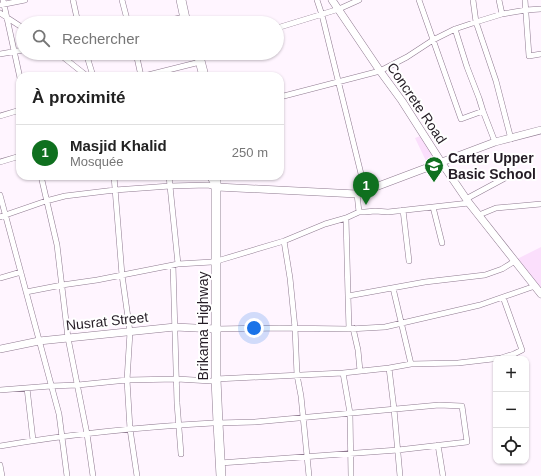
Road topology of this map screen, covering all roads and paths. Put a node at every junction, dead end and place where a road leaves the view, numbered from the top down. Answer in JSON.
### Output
{"nodes":[{"id":1,"x":25,"y":0,"type":"edge"},
{"id":2,"x":73,"y":0,"type":"edge"},
{"id":3,"x":122,"y":0,"type":"edge"},
{"id":4,"x":181,"y":0,"type":"edge"},
{"id":5,"x":186,"y":0,"type":"edge"},
{"id":6,"x":317,"y":0,"type":"edge"},
{"id":7,"x":332,"y":0,"type":"edge"},
{"id":8,"x":359,"y":0,"type":"edge"},
{"id":9,"x":419,"y":0,"type":"edge"},
{"id":10,"x":473,"y":0,"type":"edge"},
{"id":11,"x":499,"y":0,"type":"edge"},
{"id":12,"x":525,"y":0,"type":"edge"},
{"id":13,"x":2,"y":3,"type":"edge"},
{"id":14,"x":339,"y":9,"type":"junction"},
{"id":15,"x":526,"y":10,"type":"junction"},
{"id":16,"x":541,"y":10,"type":"edge"},
{"id":17,"x":0,"y":13,"type":"edge"},
{"id":18,"x":502,"y":14,"type":"junction"},
{"id":19,"x":322,"y":15,"type":"junction"},
{"id":20,"x":76,"y":16,"type":"edge"},
{"id":21,"x":126,"y":16,"type":"edge"},
{"id":22,"x":186,"y":16,"type":"edge"},
{"id":23,"x":188,"y":16,"type":"edge"},
{"id":24,"x":8,"y":18,"type":"junction"},
{"id":25,"x":476,"y":22,"type":"junction"},
{"id":26,"x":16,"y":23,"type":"edge"},
{"id":27,"x":284,"y":26,"type":"edge"},
{"id":28,"x":455,"y":29,"type":"junction"},
{"id":29,"x":433,"y":40,"type":"junction"},
{"id":30,"x":14,"y":52,"type":"junction"},
{"id":31,"x":0,"y":54,"type":"edge"},
{"id":32,"x":541,"y":54,"type":"edge"},
{"id":33,"x":67,"y":60,"type":"edge"},
{"id":34,"x":88,"y":60,"type":"edge"},
{"id":35,"x":138,"y":60,"type":"edge"},
{"id":36,"x":195,"y":60,"type":"edge"},
{"id":37,"x":200,"y":60,"type":"edge"},
{"id":38,"x":196,"y":64,"type":"junction"},
{"id":39,"x":380,"y":71,"type":"junction"},
{"id":40,"x":19,"y":72,"type":"edge"},
{"id":41,"x":83,"y":72,"type":"edge"},
{"id":42,"x":92,"y":72,"type":"edge"},
{"id":43,"x":142,"y":72,"type":"edge"},
{"id":44,"x":161,"y":72,"type":"edge"},
{"id":45,"x":198,"y":72,"type":"edge"},
{"id":46,"x":203,"y":72,"type":"edge"},
{"id":47,"x":338,"y":82,"type":"junction"},
{"id":48,"x":284,"y":96,"type":"edge"},
{"id":49,"x":16,"y":111,"type":"edge"},
{"id":50,"x":483,"y":111,"type":"junction"},
{"id":51,"x":0,"y":116,"type":"edge"},
{"id":52,"x":541,"y":130,"type":"edge"},
{"id":53,"x":511,"y":138,"type":"junction"},
{"id":54,"x":495,"y":142,"type":"junction"},
{"id":55,"x":16,"y":157,"type":"edge"},
{"id":56,"x":0,"y":162,"type":"edge"},
{"id":57,"x":441,"y":162,"type":"junction"},
{"id":58,"x":505,"y":178,"type":"dead end"},
{"id":59,"x":42,"y":180,"type":"edge"},
{"id":60,"x":114,"y":180,"type":"edge"},
{"id":61,"x":169,"y":180,"type":"edge"},
{"id":62,"x":213,"y":180,"type":"edge"},
{"id":63,"x":170,"y":186,"type":"junction"},
{"id":64,"x":115,"y":190,"type":"junction"},
{"id":65,"x":365,"y":190,"type":"junction"},
{"id":66,"x":0,"y":194,"type":"edge"},
{"id":67,"x":357,"y":194,"type":"junction"},
{"id":68,"x":46,"y":201,"type":"junction"},
{"id":69,"x":467,"y":201,"type":"junction"},
{"id":70,"x":541,"y":204,"type":"edge"},
{"id":71,"x":433,"y":207,"type":"junction"},
{"id":72,"x":403,"y":210,"type":"junction"},
{"id":73,"x":359,"y":212,"type":"junction"},
{"id":74,"x":479,"y":215,"type":"junction"},
{"id":75,"x":3,"y":217,"type":"edge"},
{"id":76,"x":346,"y":218,"type":"junction"},
{"id":77,"x":284,"y":241,"type":"junction"},
{"id":78,"x":442,"y":243,"type":"dead end"},
{"id":79,"x":214,"y":261,"type":"junction"},
{"id":80,"x":409,"y":261,"type":"dead end"},
{"id":81,"x":515,"y":261,"type":"junction"},
{"id":82,"x":176,"y":265,"type":"junction"},
{"id":83,"x":21,"y":272,"type":"junction"},
{"id":84,"x":122,"y":275,"type":"junction"},
{"id":85,"x":0,"y":278,"type":"edge"},
{"id":86,"x":62,"y":285,"type":"junction"},
{"id":87,"x":535,"y":286,"type":"junction"},
{"id":88,"x":393,"y":288,"type":"junction"},
{"id":89,"x":26,"y":292,"type":"junction"},
{"id":90,"x":541,"y":294,"type":"edge"},
{"id":91,"x":348,"y":296,"type":"junction"},
{"id":92,"x":503,"y":297,"type":"junction"},
{"id":93,"x":402,"y":324,"type":"junction"},
{"id":94,"x":175,"y":327,"type":"junction"},
{"id":95,"x":295,"y":328,"type":"junction"},
{"id":96,"x":351,"y":328,"type":"junction"},
{"id":97,"x":214,"y":329,"type":"junction"},
{"id":98,"x":130,"y":332,"type":"junction"},
{"id":99,"x":68,"y":338,"type":"junction"},
{"id":100,"x":39,"y":341,"type":"junction"},
{"id":101,"x":0,"y":349,"type":"edge"},
{"id":102,"x":411,"y":364,"type":"junction"},
{"id":103,"x":389,"y":368,"type":"junction"},
{"id":104,"x":360,"y":371,"type":"junction"},
{"id":105,"x":343,"y":373,"type":"junction"},
{"id":106,"x":297,"y":374,"type":"junction"},
{"id":107,"x":177,"y":379,"type":"junction"},
{"id":108,"x":127,"y":380,"type":"junction"},
{"id":109,"x":214,"y":380,"type":"junction"},
{"id":110,"x":78,"y":385,"type":"junction"},
{"id":111,"x":51,"y":386,"type":"junction"},
{"id":112,"x":27,"y":388,"type":"junction"},
{"id":113,"x":0,"y":390,"type":"edge"},
{"id":114,"x":394,"y":409,"type":"junction"},
{"id":115,"x":350,"y":413,"type":"junction"},
{"id":116,"x":304,"y":417,"type":"junction"},
{"id":117,"x":215,"y":423,"type":"junction"},
{"id":118,"x":179,"y":425,"type":"junction"},
{"id":119,"x":130,"y":429,"type":"junction"},
{"id":120,"x":88,"y":434,"type":"junction"},
{"id":121,"x":62,"y":436,"type":"junction"},
{"id":122,"x":33,"y":440,"type":"junction"},
{"id":123,"x":438,"y":445,"type":"junction"},
{"id":124,"x":0,"y":446,"type":"edge"},
{"id":125,"x":398,"y":450,"type":"junction"},
{"id":126,"x":350,"y":453,"type":"junction"},
{"id":127,"x":181,"y":454,"type":"dead end"},
{"id":128,"x":308,"y":456,"type":"junction"},
{"id":129,"x":220,"y":463,"type":"junction"},
{"id":130,"x":0,"y":465,"type":"edge"},
{"id":131,"x":2,"y":476,"type":"edge"},
{"id":132,"x":67,"y":476,"type":"edge"},
{"id":133,"x":93,"y":476,"type":"edge"},
{"id":134,"x":137,"y":476,"type":"edge"},
{"id":135,"x":216,"y":476,"type":"edge"},
{"id":136,"x":221,"y":476,"type":"edge"},
{"id":137,"x":309,"y":476,"type":"edge"},
{"id":138,"x":351,"y":476,"type":"edge"},
{"id":139,"x":400,"y":476,"type":"edge"},
{"id":140,"x":443,"y":476,"type":"edge"}],
"edges":[{"from":1,"to":13,"type":"street"},
{"from":2,"to":20,"type":"street"},
{"from":3,"to":21,"type":"street"},
{"from":4,"to":22,"type":"highway"},
{"from":5,"to":23,"type":"highway"},
{"from":6,"to":19,"type":"street"},
{"from":7,"to":14,"type":"street","name":"Concrete Road"},
{"from":8,"to":14,"type":"street"},
{"from":9,"to":29,"type":"street"},
{"from":10,"to":25,"type":"street"},
{"from":11,"to":18,"type":"street"},
{"from":12,"to":15,"type":"street"},
{"from":13,"to":24,"type":"street"},
{"from":14,"to":19,"type":"street"},
{"from":14,"to":39,"type":"street","name":"Concrete Road"},
{"from":15,"to":16,"type":"street"},
{"from":15,"to":18,"type":"street"},
{"from":15,"to":32,"type":"street"},
{"from":17,"to":24,"type":"street"},
{"from":18,"to":25,"type":"street"},
{"from":19,"to":27,"type":"street"},
{"from":19,"to":47,"type":"street"},
{"from":24,"to":26,"type":"street"},
{"from":24,"to":30,"type":"street"},
{"from":25,"to":28,"type":"street"},
{"from":25,"to":53,"type":"street"},
{"from":28,"to":29,"type":"street"},
{"from":28,"to":50,"type":"street"},
{"from":29,"to":39,"type":"street"},
{"from":29,"to":50,"type":"street"},
{"from":30,"to":31,"type":"street"},
{"from":30,"to":40,"type":"street"},
{"from":33,"to":41,"type":"street"},
{"from":34,"to":42,"type":"street"},
{"from":35,"to":43,"type":"street"},
{"from":36,"to":38,"type":"highway"},
{"from":37,"to":46,"type":"highway"},
{"from":38,"to":44,"type":"street"},
{"from":38,"to":45,"type":"highway"},
{"from":39,"to":47,"type":"street"},
{"from":39,"to":57,"type":"street","name":"Concrete Road"},
{"from":47,"to":48,"type":"street"},
{"from":47,"to":65,"type":"street"},
{"from":49,"to":51,"type":"street"},
{"from":50,"to":54,"type":"street"},
{"from":52,"to":53,"type":"street"},
{"from":53,"to":54,"type":"street"},
{"from":54,"to":57,"type":"street"},
{"from":55,"to":56,"type":"street"},
{"from":57,"to":65,"type":"street"},
{"from":57,"to":69,"type":"street","name":"Concrete Road"},
{"from":58,"to":69,"type":"street"},
{"from":59,"to":68,"type":"street"},
{"from":60,"to":64,"type":"street"},
{"from":61,"to":63,"type":"street"},
{"from":62,"to":63,"type":"street"},
{"from":62,"to":67,"type":"street"},
{"from":62,"to":79,"type":"highway","name":"Brikama Highway"},
{"from":63,"to":64,"type":"street"},
{"from":63,"to":82,"type":"street"},
{"from":64,"to":68,"type":"street"},
{"from":64,"to":84,"type":"street"},
{"from":65,"to":67,"type":"street"},
{"from":66,"to":75,"type":"street"},
{"from":67,"to":73,"type":"street"},
{"from":68,"to":75,"type":"street"},
{"from":68,"to":86,"type":"street"},
{"from":69,"to":71,"type":"street"},
{"from":69,"to":74,"type":"street","name":"Concrete Road"},
{"from":70,"to":74,"type":"street"},
{"from":71,"to":72,"type":"street"},
{"from":71,"to":78,"type":"street"},
{"from":72,"to":73,"type":"street"},
{"from":72,"to":80,"type":"street"},
{"from":73,"to":76,"type":"street"},
{"from":74,"to":81,"type":"street","name":"Concrete Road"},
{"from":75,"to":83,"type":"street"},
{"from":76,"to":77,"type":"street"},
{"from":76,"to":91,"type":"street"},
{"from":77,"to":79,"type":"street"},
{"from":77,"to":95,"type":"street"},
{"from":79,"to":82,"type":"street"},
{"from":79,"to":97,"type":"highway","name":"Brikama Highway"},
{"from":81,"to":87,"type":"street","name":"Concrete Road"},
{"from":81,"to":88,"type":"street"},
{"from":82,"to":84,"type":"street"},
{"from":82,"to":94,"type":"street"},
{"from":83,"to":85,"type":"street"},
{"from":83,"to":89,"type":"street"},
{"from":84,"to":86,"type":"street"},
{"from":84,"to":98,"type":"street"},
{"from":86,"to":89,"type":"street"},
{"from":86,"to":99,"type":"street"},
{"from":87,"to":90,"type":"street","name":"Concrete Road"},
{"from":87,"to":92,"type":"street"},
{"from":88,"to":91,"type":"street"},
{"from":88,"to":93,"type":"street"},
{"from":89,"to":100,"type":"street"},
{"from":91,"to":96,"type":"street"},
{"from":92,"to":93,"type":"street"},
{"from":92,"to":102,"type":"street"},
{"from":93,"to":96,"type":"street"},
{"from":93,"to":102,"type":"street"},
{"from":94,"to":97,"type":"street","name":"Nusrat Street"},
{"from":94,"to":98,"type":"street","name":"Nusrat Street"},
{"from":94,"to":107,"type":"street"},
{"from":95,"to":96,"type":"street"},
{"from":95,"to":97,"type":"street"},
{"from":95,"to":106,"type":"street"},
{"from":96,"to":104,"type":"street"},
{"from":97,"to":109,"type":"highway","name":"Brikama Highway"},
{"from":98,"to":99,"type":"street","name":"Nusrat Street"},
{"from":98,"to":108,"type":"street"},
{"from":99,"to":100,"type":"street","name":"Nusrat Street"},
{"from":99,"to":110,"type":"street"},
{"from":100,"to":101,"type":"street","name":"Nusrat Street"},
{"from":100,"to":111,"type":"street"},
{"from":102,"to":103,"type":"street"},
{"from":103,"to":104,"type":"street"},
{"from":103,"to":114,"type":"street"},
{"from":104,"to":105,"type":"street"},
{"from":105,"to":106,"type":"street"},
{"from":105,"to":115,"type":"street"},
{"from":106,"to":109,"type":"street"},
{"from":106,"to":116,"type":"street"},
{"from":107,"to":108,"type":"street"},
{"from":107,"to":109,"type":"street"},
{"from":107,"to":118,"type":"street"},
{"from":108,"to":110,"type":"street"},
{"from":108,"to":119,"type":"street"},
{"from":109,"to":117,"type":"highway","name":"Brikama Highway"},
{"from":110,"to":111,"type":"street"},
{"from":110,"to":120,"type":"street"},
{"from":111,"to":112,"type":"street"},
{"from":111,"to":121,"type":"street"},
{"from":112,"to":113,"type":"street"},
{"from":112,"to":122,"type":"street"},
{"from":114,"to":115,"type":"street"},
{"from":114,"to":123,"type":"street"},
{"from":114,"to":125,"type":"street"},
{"from":115,"to":116,"type":"street"},
{"from":115,"to":126,"type":"street"},
{"from":116,"to":117,"type":"street"},
{"from":116,"to":128,"type":"street"},
{"from":117,"to":118,"type":"street"},
{"from":117,"to":129,"type":"highway","name":"Brikama Highway"},
{"from":117,"to":135,"type":"highway","name":"Brikama Highway"},
{"from":118,"to":119,"type":"street"},
{"from":118,"to":127,"type":"street"},
{"from":119,"to":120,"type":"street"},
{"from":119,"to":134,"type":"street"},
{"from":120,"to":121,"type":"street"},
{"from":120,"to":133,"type":"street"},
{"from":121,"to":122,"type":"street"},
{"from":121,"to":132,"type":"street"},
{"from":122,"to":124,"type":"street"},
{"from":123,"to":125,"type":"street"},
{"from":123,"to":140,"type":"street"},
{"from":125,"to":126,"type":"street"},
{"from":125,"to":139,"type":"street"},
{"from":126,"to":128,"type":"street"},
{"from":126,"to":138,"type":"street"},
{"from":128,"to":129,"type":"street"},
{"from":128,"to":137,"type":"street"},
{"from":129,"to":136,"type":"highway","name":"Brikama Highway"},
{"from":130,"to":131,"type":"street"}]}
